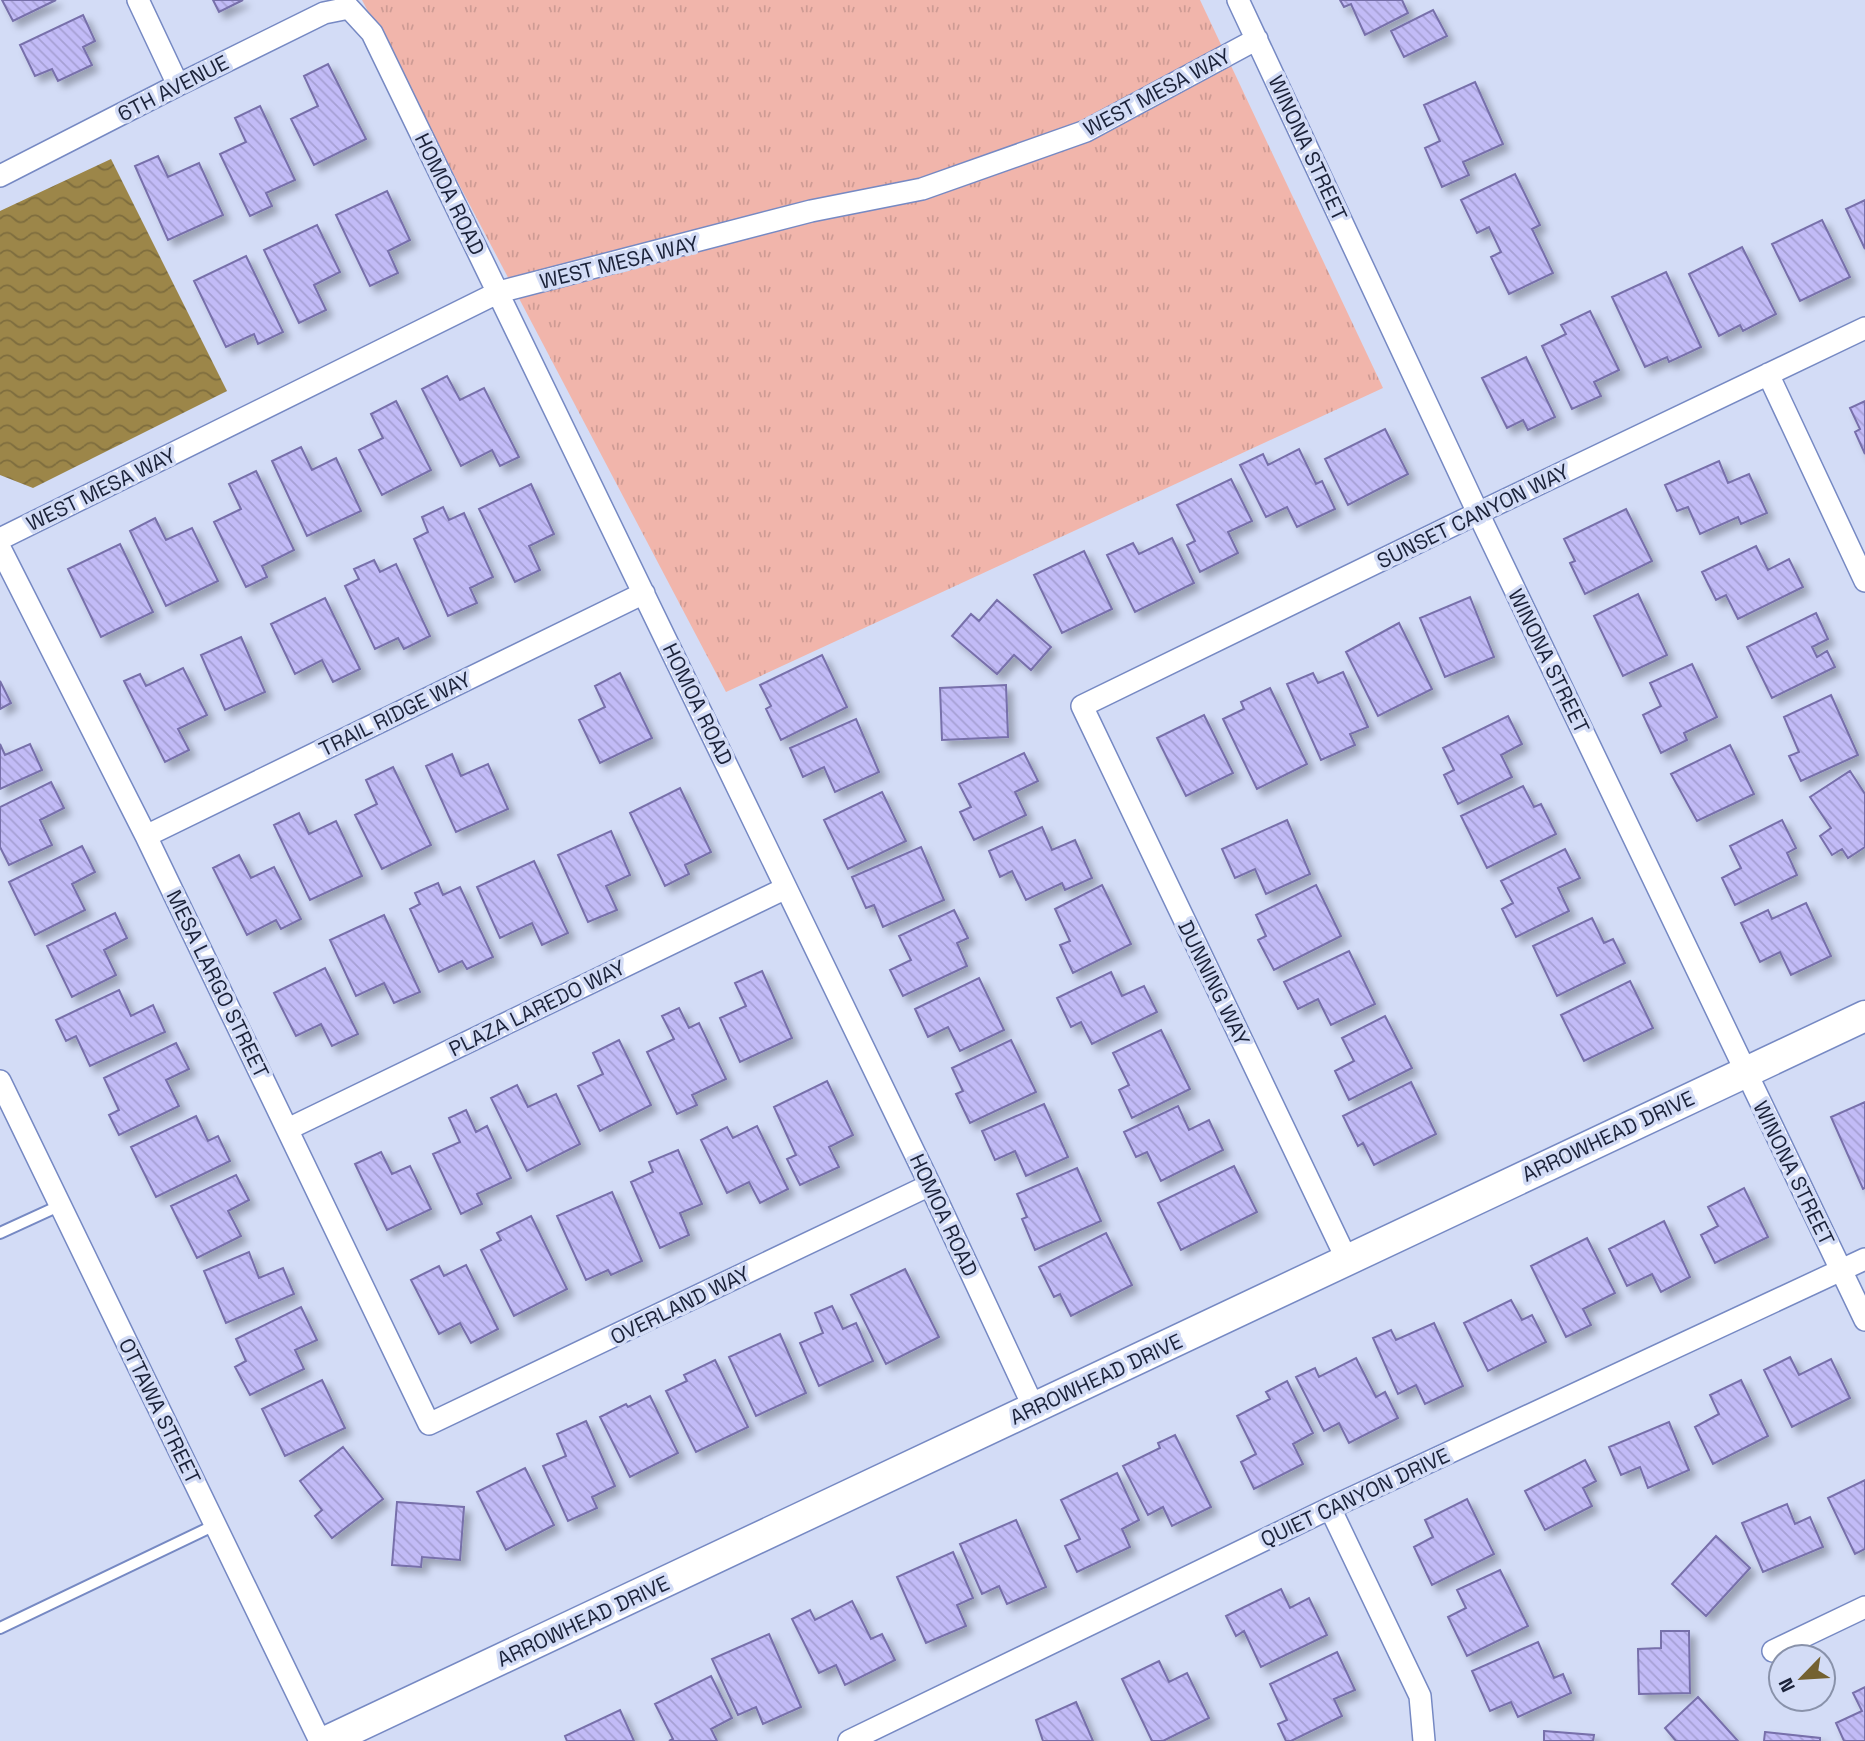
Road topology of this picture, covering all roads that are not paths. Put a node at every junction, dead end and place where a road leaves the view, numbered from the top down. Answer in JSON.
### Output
{"nodes":[{"id":1,"x":138,"y":0,"type":"edge"},
{"id":2,"x":1238,"y":0,"type":"edge"},
{"id":3,"x":349,"y":8,"type":"joint"},
{"id":4,"x":1257,"y":39,"type":"junction"},
{"id":5,"x":178,"y":85,"type":"junction"},
{"id":6,"x":0,"y":176,"type":"edge"},
{"id":7,"x":499,"y":292,"type":"junction"},
{"id":8,"x":1865,"y":328,"type":"edge"},
{"id":9,"x":1768,"y":374,"type":"junction"},
{"id":10,"x":1478,"y":513,"type":"junction"},
{"id":11,"x":0,"y":539,"type":"edge"},
{"id":12,"x":0,"y":548,"type":"edge"},
{"id":13,"x":1865,"y":581,"type":"edge"},
{"id":14,"x":644,"y":593,"type":"junction"},
{"id":15,"x":1082,"y":706,"type":"joint"},
{"id":16,"x":146,"y":836,"type":"junction"},
{"id":17,"x":786,"y":888,"type":"junction"},
{"id":18,"x":1865,"y":1016,"type":"edge"},
{"id":19,"x":1745,"y":1071,"type":"junction"},
{"id":20,"x":0,"y":1081,"type":"edge"},
{"id":21,"x":288,"y":1129,"type":"junction"},
{"id":22,"x":930,"y":1185,"type":"junction"},
{"id":23,"x":61,"y":1205,"type":"junction"},
{"id":24,"x":0,"y":1233,"type":"edge"},
{"id":25,"x":1865,"y":1259,"type":"edge"},
{"id":26,"x":1346,"y":1260,"type":"junction"},
{"id":27,"x":1841,"y":1270,"type":"junction"},
{"id":28,"x":1865,"y":1320,"type":"edge"},
{"id":29,"x":1034,"y":1408,"type":"junction"},
{"id":30,"x":429,"y":1424,"type":"joint"},
{"id":31,"x":1331,"y":1508,"type":"junction"},
{"id":32,"x":215,"y":1525,"type":"junction"},
{"id":33,"x":1865,"y":1607,"type":"edge"},
{"id":34,"x":0,"y":1628,"type":"edge"},
{"id":35,"x":1790,"y":1643,"type":"edge"},
{"id":36,"x":320,"y":1741,"type":"edge"},
{"id":37,"x":327,"y":1741,"type":"edge"},
{"id":38,"x":849,"y":1741,"type":"edge"},
{"id":39,"x":1424,"y":1741,"type":"edge"}],
"edges":[{"from":1,"to":5,"type":"street"},
{"from":2,"to":4,"type":"street","name":"WINONA STREET"},
{"from":3,"to":5,"type":"street","name":"6TH AVENUE"},
{"from":3,"to":7,"type":"street","name":"HOMOA ROAD"},
{"from":4,"to":7,"type":"street","name":"WEST MESA WAY"},
{"from":4,"to":10,"type":"street","name":"WINONA STREET"},
{"from":5,"to":6,"type":"street","name":"6TH AVENUE"},
{"from":7,"to":11,"type":"street","name":"WEST MESA WAY"},
{"from":7,"to":14,"type":"street","name":"HOMOA ROAD"},
{"from":8,"to":9,"type":"street","name":"SUNSET CANYON WAY"},
{"from":9,"to":10,"type":"street","name":"SUNSET CANYON WAY"},
{"from":9,"to":13,"type":"street"},
{"from":10,"to":15,"type":"street","name":"SUNSET CANYON WAY"},
{"from":10,"to":19,"type":"street","name":"WINONA STREET"},
{"from":12,"to":16,"type":"street","name":"MESA LARGO STREET"},
{"from":14,"to":16,"type":"street","name":"TRAIL RIDGE WAY"},
{"from":14,"to":17,"type":"street","name":"HOMOA ROAD"},
{"from":15,"to":26,"type":"street","name":"DUNNING WAY"},
{"from":16,"to":21,"type":"street","name":"MESA LARGO STREET"},
{"from":17,"to":21,"type":"street","name":"PLAZA LAREDO WAY"},
{"from":17,"to":22,"type":"street","name":"HOMOA ROAD"},
{"from":18,"to":19,"type":"main road","name":"ARROWHEAD DRIVE"},
{"from":19,"to":26,"type":"main road","name":"ARROWHEAD DRIVE"},
{"from":19,"to":27,"type":"street","name":"WINONA STREET"},
{"from":20,"to":23,"type":"street","name":"OTTAWA STREET"},
{"from":21,"to":30,"type":"street","name":"MESA LARGO STREET"},
{"from":22,"to":29,"type":"street","name":"HOMOA ROAD"},
{"from":22,"to":30,"type":"street","name":"OVERLAND WAY"},
{"from":23,"to":24,"type":"lane"},
{"from":23,"to":32,"type":"street","name":"OTTAWA STREET"},
{"from":25,"to":27,"type":"street","name":"QUIET CANYON DRIVE"},
{"from":26,"to":29,"type":"main road","name":"ARROWHEAD DRIVE"},
{"from":27,"to":28,"type":"street","name":"WINONA STREET"},
{"from":27,"to":31,"type":"street","name":"QUIET CANYON DRIVE"},
{"from":29,"to":37,"type":"main road","name":"ARROWHEAD DRIVE"},
{"from":31,"to":38,"type":"street","name":"QUIET CANYON DRIVE"},
{"from":31,"to":39,"type":"street"},
{"from":32,"to":34,"type":"lane"},
{"from":32,"to":36,"type":"street","name":"OTTAWA STREET"},
{"from":33,"to":35,"type":"street"}]}
